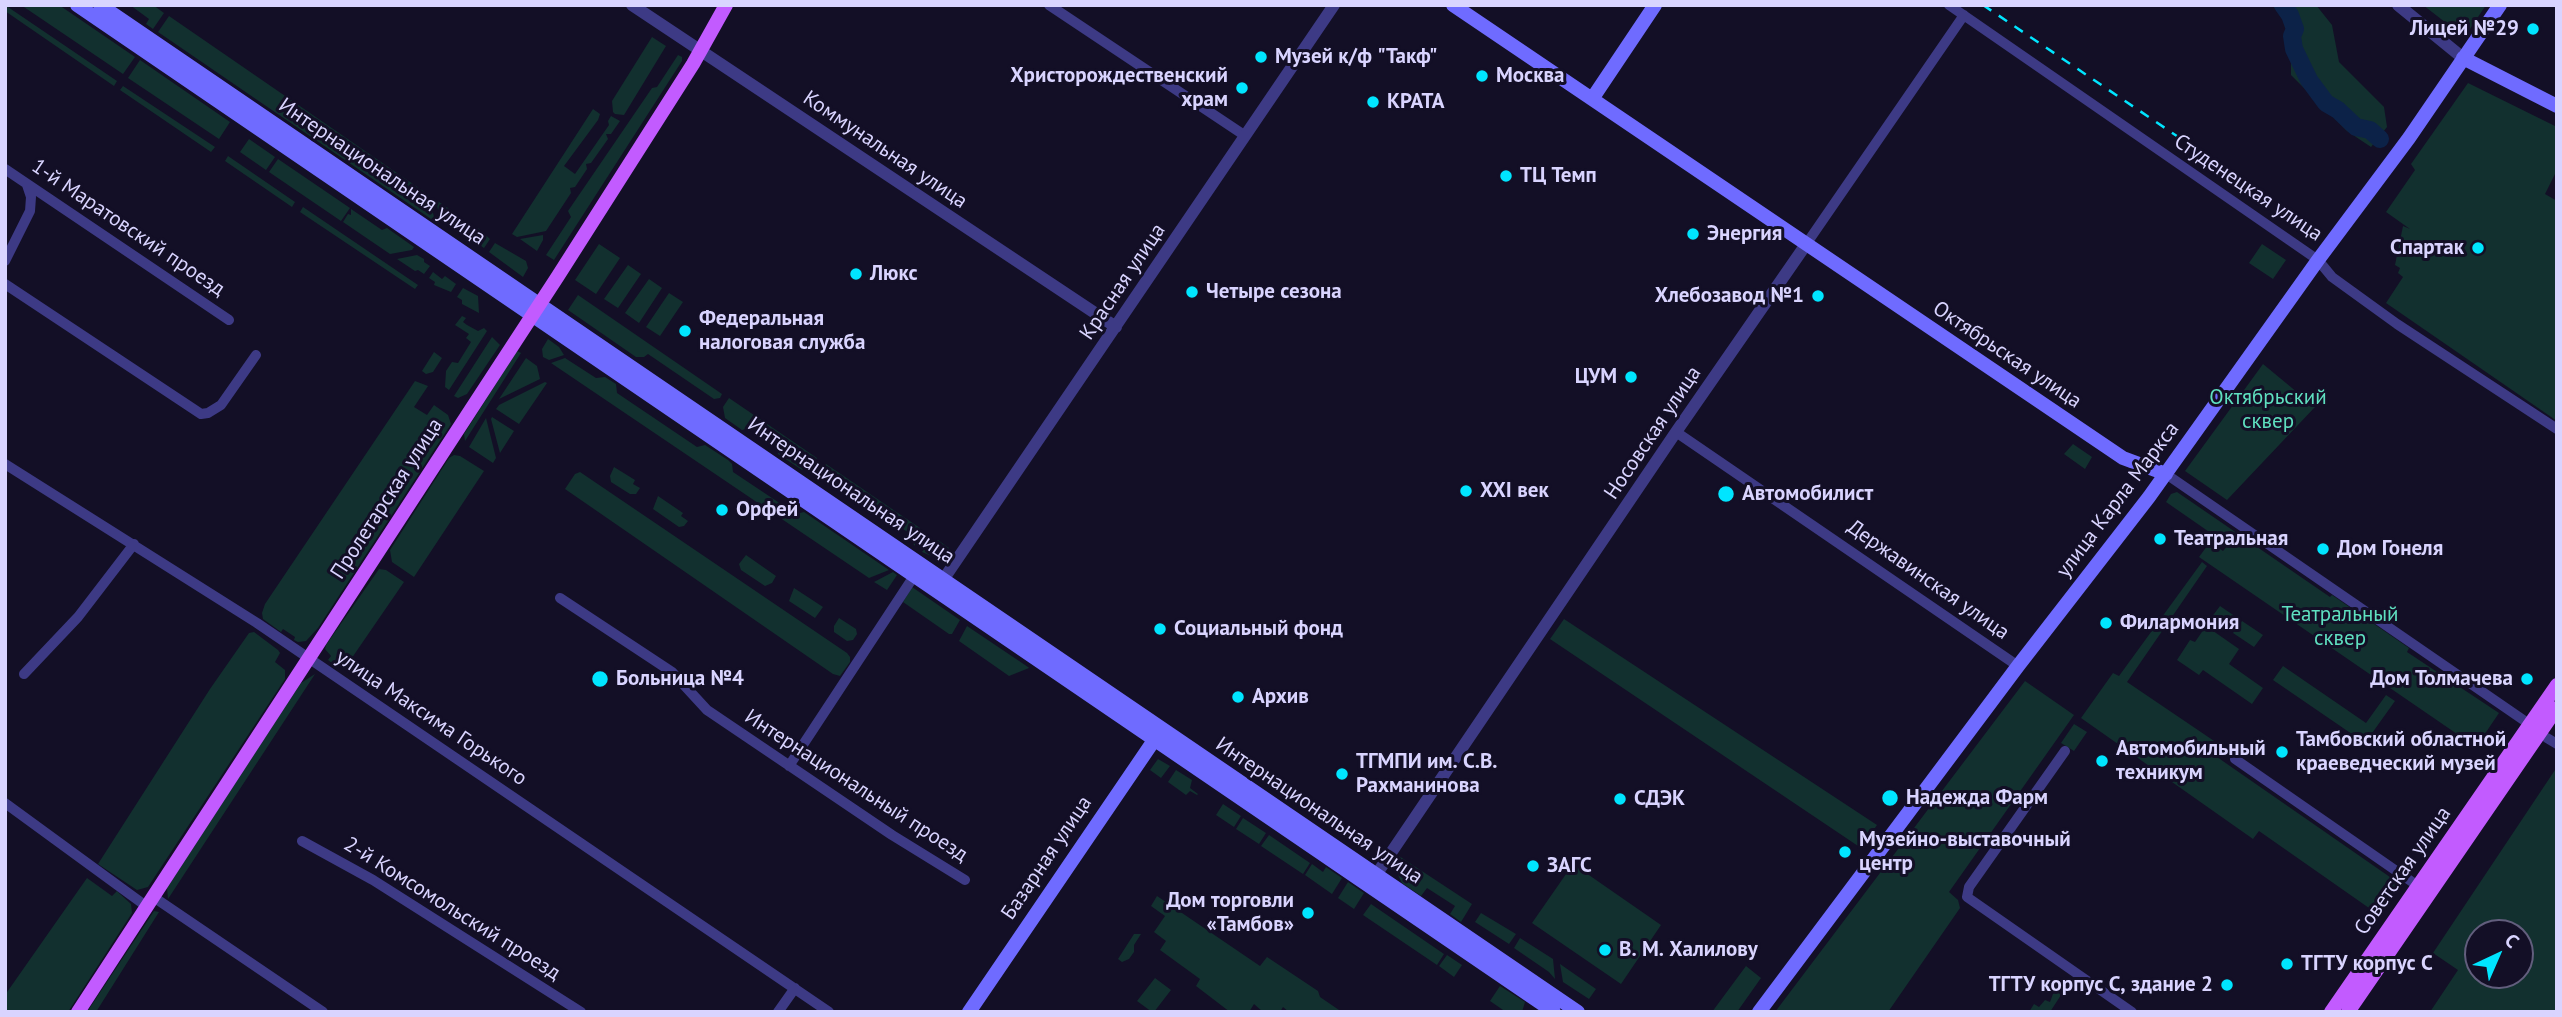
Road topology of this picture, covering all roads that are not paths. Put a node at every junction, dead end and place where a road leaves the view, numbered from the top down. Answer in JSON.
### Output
{"nodes":[{"id":1,"x":77,"y":5,"type":"edge"},
{"id":2,"x":100,"y":5,"type":"edge"},
{"id":3,"x":632,"y":5,"type":"edge"},
{"id":4,"x":726,"y":5,"type":"edge"},
{"id":5,"x":1049,"y":5,"type":"edge"},
{"id":6,"x":1334,"y":5,"type":"edge"},
{"id":7,"x":1453,"y":5,"type":"edge"},
{"id":8,"x":1655,"y":5,"type":"edge"},
{"id":9,"x":1949,"y":5,"type":"edge"},
{"id":10,"x":2398,"y":5,"type":"edge"},
{"id":11,"x":2500,"y":5,"type":"edge"},
{"id":12,"x":1964,"y":15,"type":"junction"},
{"id":13,"x":701,"y":51,"type":"junction"},
{"id":14,"x":2463,"y":58,"type":"junction"},
{"id":15,"x":1592,"y":99,"type":"junction"},
{"id":16,"x":2557,"y":106,"type":"edge"},
{"id":17,"x":1244,"y":135,"type":"junction"},
{"id":18,"x":5,"y":169,"type":"edge"},
{"id":19,"x":27,"y":185,"type":"junction"},
{"id":20,"x":1807,"y":243,"type":"junction"},
{"id":21,"x":2318,"y":260,"type":"junction"},
{"id":22,"x":5,"y":261,"type":"edge"},
{"id":23,"x":5,"y":284,"type":"edge"},
{"id":24,"x":534,"y":310,"type":"junction"},
{"id":25,"x":229,"y":320,"type":"dead end"},
{"id":26,"x":1116,"y":327,"type":"junction"},
{"id":27,"x":256,"y":355,"type":"dead end"},
{"id":28,"x":2557,"y":429,"type":"edge"},
{"id":29,"x":1676,"y":432,"type":"junction"},
{"id":30,"x":5,"y":464,"type":"edge"},
{"id":31,"x":2166,"y":474,"type":"junction"},
{"id":32,"x":134,"y":544,"type":"junction"},
{"id":33,"x":914,"y":576,"type":"junction"},
{"id":34,"x":940,"y":586,"type":"junction"},
{"id":35,"x":560,"y":598,"type":"dead end"},
{"id":36,"x":307,"y":659,"type":"junction"},
{"id":37,"x":2018,"y":666,"type":"junction"},
{"id":38,"x":24,"y":674,"type":"dead end"},
{"id":39,"x":2557,"y":685,"type":"edge"},
{"id":40,"x":2557,"y":708,"type":"edge"},
{"id":41,"x":2539,"y":731,"type":"junction"},
{"id":42,"x":1158,"y":735,"type":"junction"},
{"id":43,"x":2557,"y":744,"type":"edge"},
{"id":44,"x":2065,"y":751,"type":"dead end"},
{"id":45,"x":2235,"y":759,"type":"dead end"},
{"id":46,"x":789,"y":766,"type":"junction"},
{"id":47,"x":5,"y":803,"type":"edge"},
{"id":48,"x":302,"y":841,"type":"dead end"},
{"id":49,"x":964,"y":880,"type":"dead end"},
{"id":50,"x":1373,"y":880,"type":"junction"},
{"id":51,"x":2418,"y":886,"type":"junction"},
{"id":52,"x":149,"y":901,"type":"junction"},
{"id":53,"x":794,"y":988,"type":"junction"},
{"id":54,"x":78,"y":1012,"type":"edge"},
{"id":55,"x":323,"y":1012,"type":"edge"},
{"id":56,"x":581,"y":1012,"type":"edge"},
{"id":57,"x":778,"y":1012,"type":"edge"},
{"id":58,"x":830,"y":1012,"type":"edge"},
{"id":59,"x":969,"y":1012,"type":"edge"},
{"id":60,"x":1553,"y":1012,"type":"edge"},
{"id":61,"x":1578,"y":1012,"type":"edge"},
{"id":62,"x":1759,"y":1012,"type":"edge"},
{"id":63,"x":2132,"y":1012,"type":"edge"},
{"id":64,"x":2331,"y":1012,"type":"edge"},
{"id":65,"x":2348,"y":1012,"type":"edge"}],
"edges":[{"from":1,"to":24,"type":"main road","name":"Интернациональная улица"},
{"from":2,"to":24,"type":"main road","name":"Интернациональная улица"},
{"from":3,"to":13,"type":"street","name":"Коммунальная улица"},
{"from":4,"to":13,"type":"main road","name":"Пролетарская улица"},
{"from":5,"to":17,"type":"street"},
{"from":6,"to":17,"type":"street","name":"Красная улица"},
{"from":7,"to":15,"type":"main road","name":"Октябрьская улица"},
{"from":8,"to":15,"type":"main road"},
{"from":9,"to":12,"type":"street","name":"Студенецкая улица"},
{"from":10,"to":14,"type":"street"},
{"from":11,"to":14,"type":"main road","name":"улица Карла Маркса"},
{"from":12,"to":20,"type":"street","name":"Носовская улица"},
{"from":12,"to":21,"type":"street","name":"Студенецкая улица"},
{"from":13,"to":24,"type":"main road","name":"Пролетарская улица"},
{"from":13,"to":26,"type":"street","name":"Коммунальная улица"},
{"from":14,"to":16,"type":"main road"},
{"from":14,"to":21,"type":"main road","name":"улица Карла Маркса"},
{"from":15,"to":20,"type":"main road","name":"Октябрьская улица"},
{"from":17,"to":26,"type":"street","name":"Красная улица"},
{"from":18,"to":19,"type":"street","name":"1-й Маратовский проезд"},
{"from":19,"to":22,"type":"street"},
{"from":19,"to":25,"type":"street","name":"1-й Маратовский проезд"},
{"from":20,"to":29,"type":"street","name":"Носовская улица"},
{"from":20,"to":31,"type":"main road","name":"Октябрьская улица"},
{"from":21,"to":28,"type":"street","name":"Студенецкая улица"},
{"from":21,"to":31,"type":"main road","name":"улица Карла Маркса"},
{"from":23,"to":27,"type":"street"},
{"from":24,"to":33,"type":"main road","name":"Интернациональная улица"},
{"from":24,"to":34,"type":"main road","name":"Интернациональная улица"},
{"from":24,"to":36,"type":"main road","name":"Пролетарская улица"},
{"from":26,"to":34,"type":"street","name":"Красная улица"},
{"from":29,"to":37,"type":"street","name":"Державинская улица"},
{"from":29,"to":50,"type":"street","name":"Носовская улица"},
{"from":30,"to":32,"type":"street","name":"улица Максима Горького"},
{"from":31,"to":37,"type":"main road","name":"улица Карла Маркса"},
{"from":31,"to":41,"type":"street","name":"Октябрьская улица"},
{"from":32,"to":36,"type":"street","name":"улица Максима Горького"},
{"from":32,"to":38,"type":"street"},
{"from":33,"to":34,"type":"main road","name":"Интернациональная улица"},
{"from":33,"to":46,"type":"street"},
{"from":34,"to":42,"type":"main road","name":"Интернациональная улица"},
{"from":35,"to":46,"type":"street","name":"Интернациональный проезд"},
{"from":36,"to":52,"type":"main road","name":"Пролетарская улица"},
{"from":36,"to":53,"type":"street","name":"улица Максима Горького"},
{"from":37,"to":62,"type":"main road","name":"улица Карла Маркса"},
{"from":39,"to":41,"type":"main road","name":"Советская улица"},
{"from":40,"to":41,"type":"main road","name":"Советская улица"},
{"from":41,"to":43,"type":"street","name":"Октябрьская улица"},
{"from":41,"to":51,"type":"main road","name":"Советская улица"},
{"from":41,"to":65,"type":"main road","name":"Советская улица"},
{"from":42,"to":50,"type":"main road","name":"Интернациональная улица"},
{"from":42,"to":59,"type":"main road","name":"Базарная улица"},
{"from":44,"to":63,"type":"street"},
{"from":45,"to":51,"type":"street"},
{"from":46,"to":49,"type":"street","name":"Интернациональный проезд"},
{"from":47,"to":52,"type":"street"},
{"from":48,"to":56,"type":"street","name":"2-й Комсомольский проезд"},
{"from":50,"to":60,"type":"main road","name":"Интернациональная улица"},
{"from":50,"to":61,"type":"main road","name":"Интернациональная улица"},
{"from":51,"to":64,"type":"main road","name":"Советская улица"},
{"from":52,"to":54,"type":"main road","name":"Пролетарская улица"},
{"from":52,"to":55,"type":"street"},
{"from":53,"to":57,"type":"street"},
{"from":53,"to":58,"type":"street","name":"улица Максима Горького"}]}
